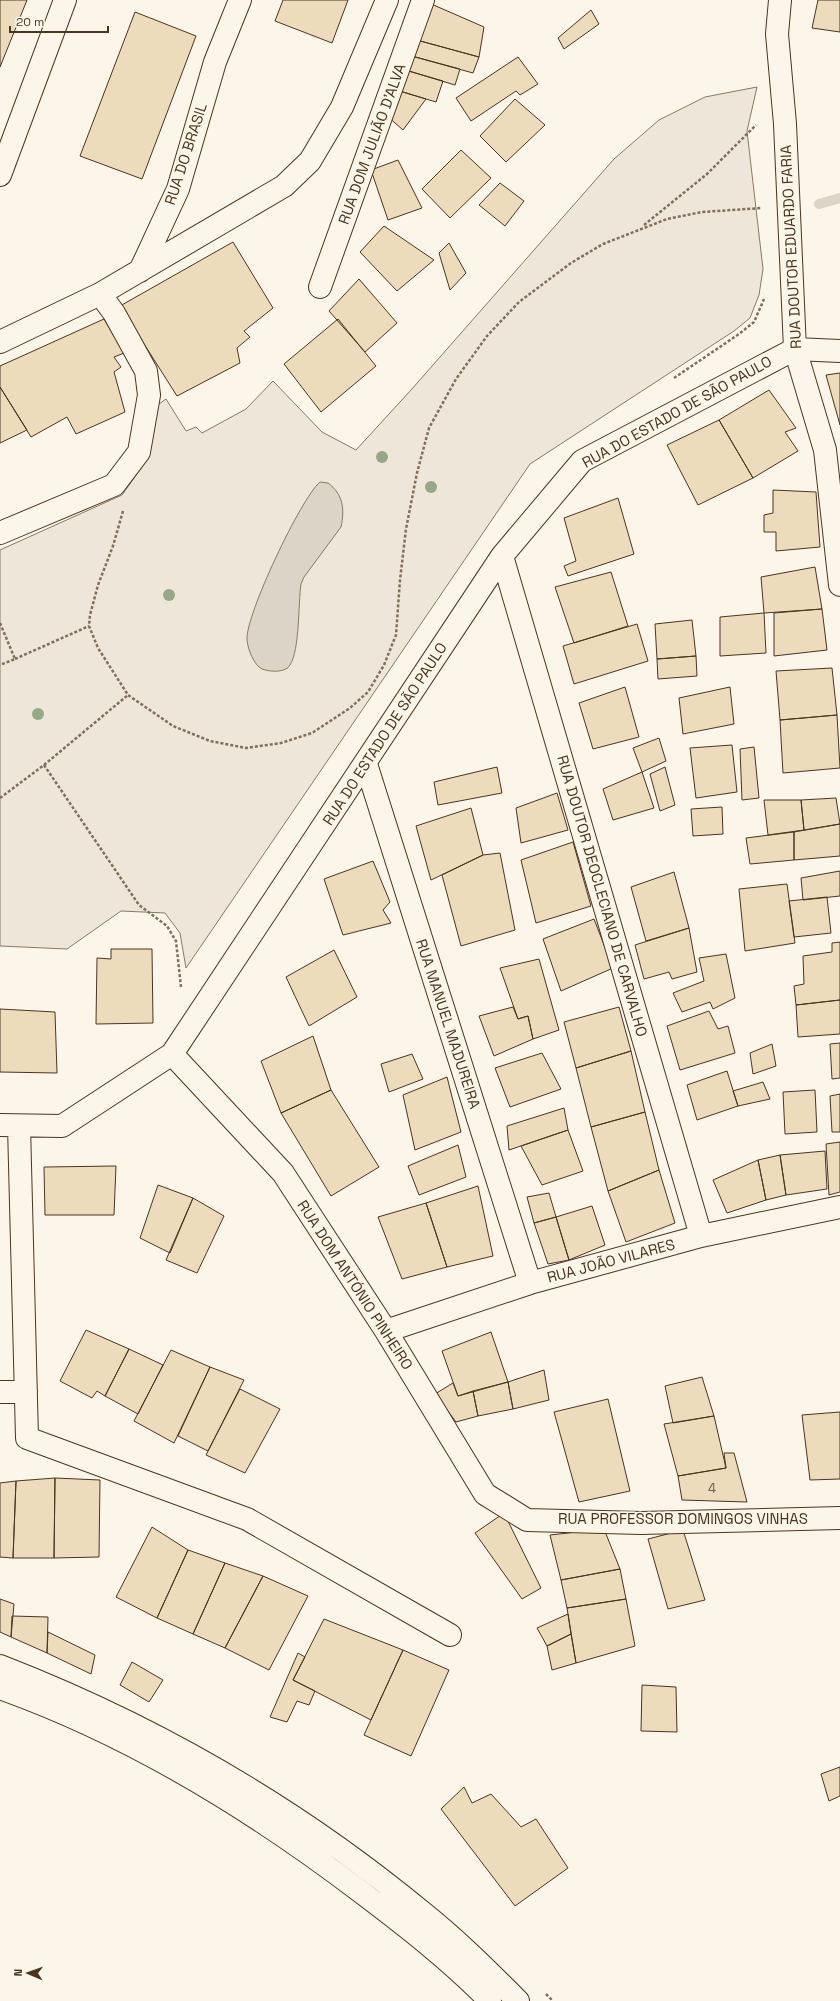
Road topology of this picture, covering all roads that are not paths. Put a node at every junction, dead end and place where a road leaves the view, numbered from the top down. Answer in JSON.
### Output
{"nodes":[{"id":1,"x":65,"y":0,"type":"edge"},
{"id":2,"x":240,"y":0,"type":"edge"},
{"id":3,"x":387,"y":0,"type":"edge"},
{"id":4,"x":423,"y":0,"type":"edge"},
{"id":5,"x":780,"y":0,"type":"edge"},
{"id":6,"x":0,"y":175,"type":"edge"},
{"id":7,"x":140,"y":271,"type":"junction"},
{"id":8,"x":320,"y":287,"type":"dead end"},
{"id":9,"x":100,"y":294,"type":"junction"},
{"id":10,"x":0,"y":342,"type":"edge"},
{"id":11,"x":795,"y":349,"type":"junction"},
{"id":12,"x":840,"y":351,"type":"edge"},
{"id":13,"x":0,"y":532,"type":"edge"},
{"id":14,"x":502,"y":556,"type":"junction"},
{"id":15,"x":840,"y":585,"type":"edge"},
{"id":16,"x":366,"y":764,"type":"junction"},
{"id":17,"x":172,"y":1054,"type":"junction"},
{"id":18,"x":9,"y":1126,"type":"edge"},
{"id":19,"x":840,"y":1207,"type":"edge"},
{"id":20,"x":701,"y":1236,"type":"junction"},
{"id":21,"x":530,"y":1283,"type":"junction"},
{"id":22,"x":386,"y":1331,"type":"junction"},
{"id":23,"x":0,"y":1392,"type":"edge"},
{"id":24,"x":26,"y":1392,"type":"junction"},
{"id":25,"x":840,"y":1518,"type":"edge"},
{"id":26,"x":527,"y":1520,"type":"joint"},
{"id":27,"x":450,"y":1635,"type":"dead end"},
{"id":28,"x":0,"y":1666,"type":"edge"},
{"id":29,"x":0,"y":1688,"type":"edge"},
{"id":30,"x":490,"y":2001,"type":"edge"},
{"id":31,"x":518,"y":2001,"type":"edge"}],
"edges":[{"from":1,"to":6,"type":"street"},
{"from":2,"to":7,"type":"street","name":"RUA DO BRASIL"},
{"from":3,"to":7,"type":"street"},
{"from":4,"to":8,"type":"street","name":"RUA DOM JULIÃO D'ALVA"},
{"from":5,"to":11,"type":"street","name":"RUA DOUTOR EDUARDO FARIA"},
{"from":7,"to":9,"type":"street"},
{"from":9,"to":10,"type":"street"},
{"from":9,"to":13,"type":"street"},
{"from":11,"to":12,"type":"street"},
{"from":11,"to":14,"type":"street","name":"RUA DO ESTADO DE SÃO PAULO"},
{"from":11,"to":15,"type":"street","name":"RUA DOUTOR EDUARDO FARIA"},
{"from":14,"to":16,"type":"street","name":"RUA DO ESTADO DE SÃO PAULO"},
{"from":14,"to":20,"type":"street","name":"RUA DOUTOR DEOCLECIANO DE CARVALHO"},
{"from":16,"to":17,"type":"street","name":"RUA DO ESTADO DE SÃO PAULO"},
{"from":16,"to":21,"type":"street","name":"RUA MANUEL MADUREIRA"},
{"from":17,"to":18,"type":"street","name":"RUA DO ESTADO DE SÃO PAULO"},
{"from":17,"to":22,"type":"street","name":"RUA DOM ANTÓNIO PINHEIRO"},
{"from":18,"to":24,"type":"street"},
{"from":19,"to":20,"type":"street","name":"RUA JOÃO VILARES"},
{"from":20,"to":21,"type":"street","name":"RUA JOÃO VILARES"},
{"from":21,"to":22,"type":"street","name":"RUA JOÃO VILARES"},
{"from":22,"to":26,"type":"street","name":"RUA DOM ANTÓNIO PINHEIRO"},
{"from":23,"to":24,"type":"street"},
{"from":24,"to":27,"type":"street"},
{"from":25,"to":26,"type":"street","name":"RUA PROFESSOR DOMINGOS VINHAS"},
{"from":28,"to":31,"type":"street"},
{"from":29,"to":30,"type":"street"}]}
